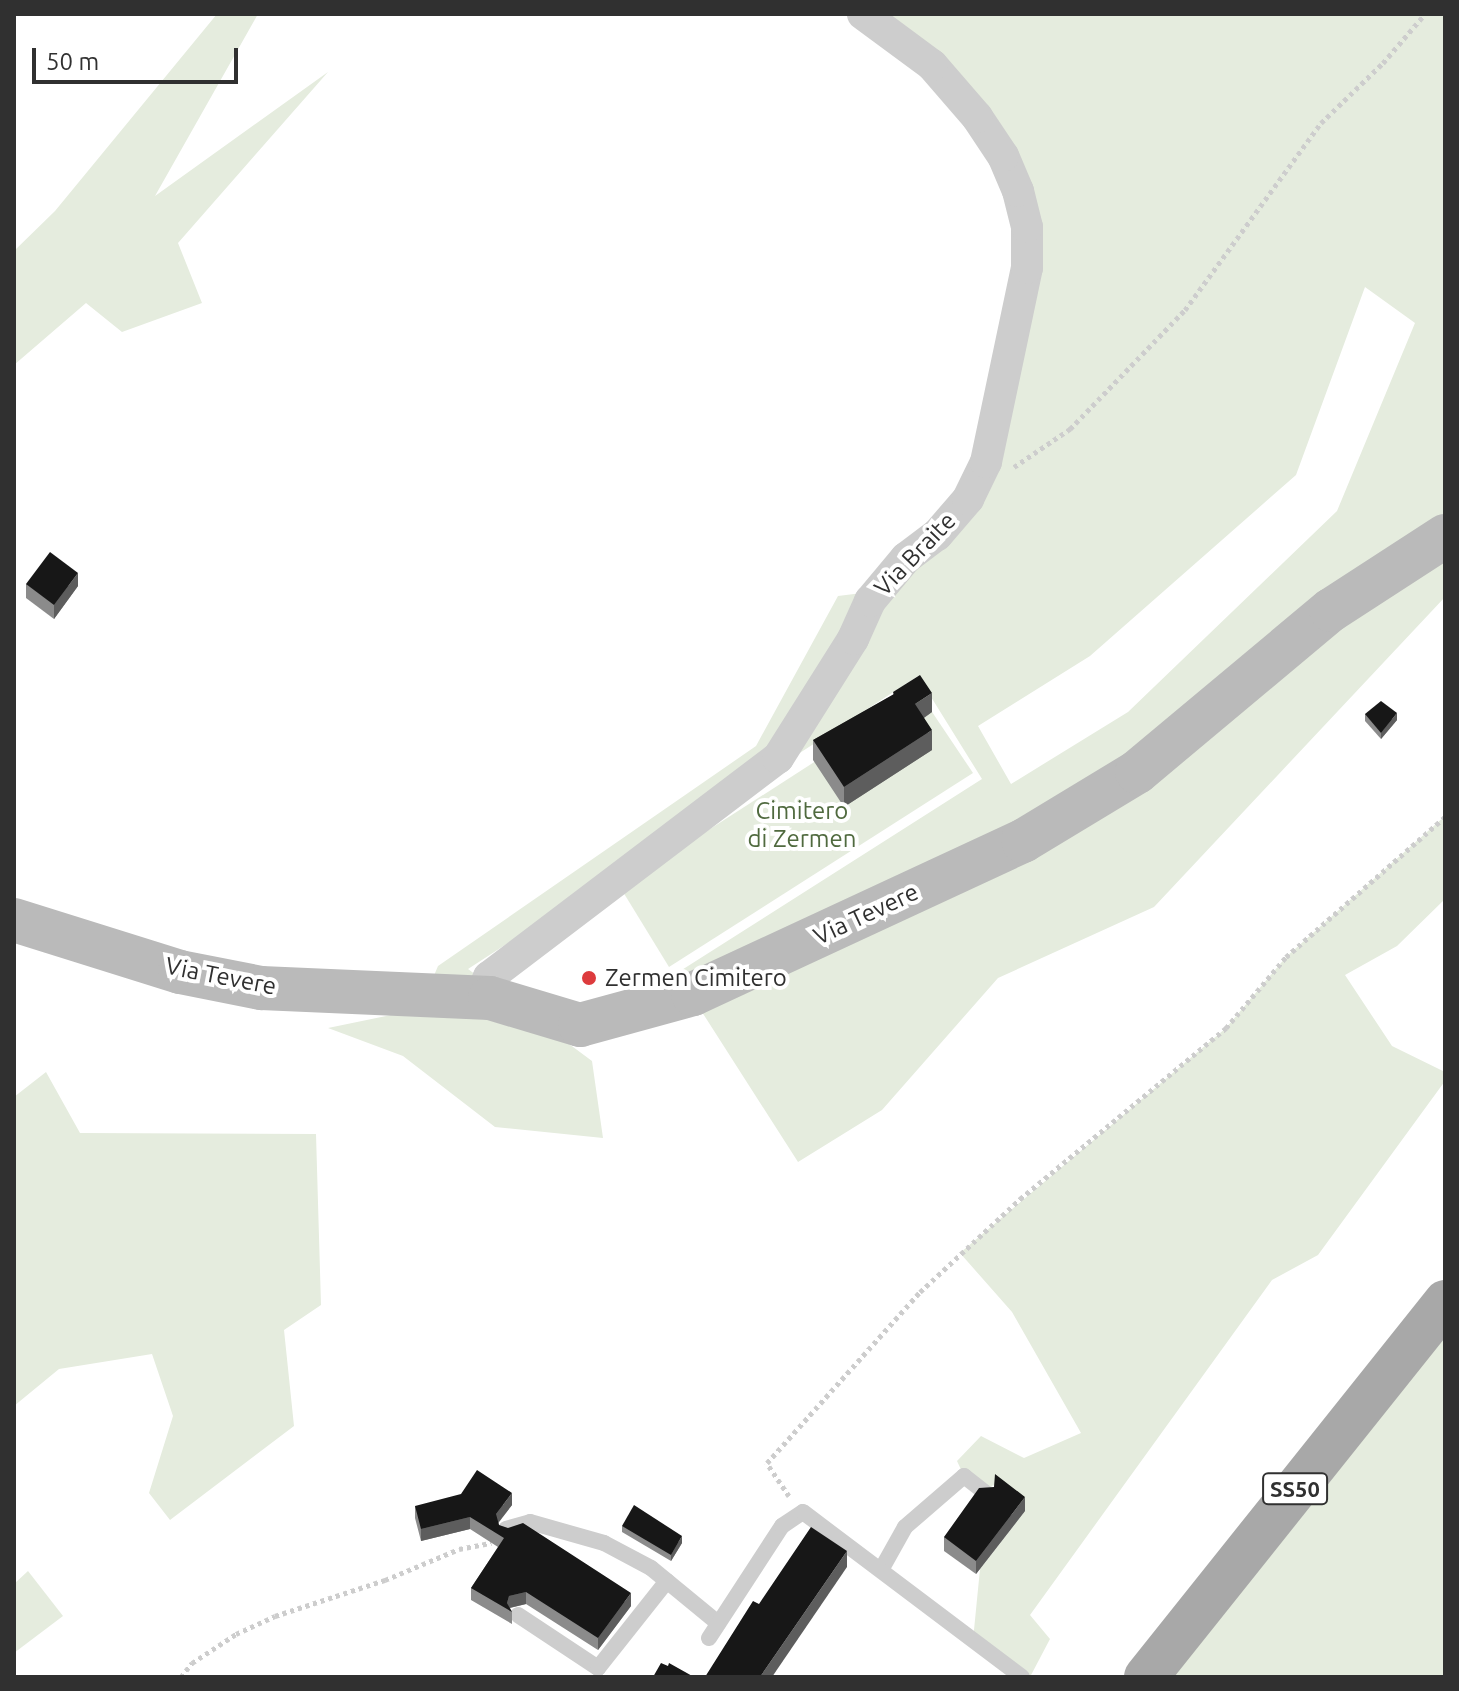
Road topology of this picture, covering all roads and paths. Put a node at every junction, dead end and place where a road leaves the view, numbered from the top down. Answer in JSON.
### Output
{"nodes":[{"id":1,"x":863,"y":14,"type":"edge"},
{"id":2,"x":1425,"y":14,"type":"edge"},
{"id":3,"x":968,"y":499,"type":"junction"},
{"id":4,"x":1445,"y":536,"type":"edge"},
{"id":5,"x":1445,"y":817,"type":"edge"},
{"id":6,"x":14,"y":920,"type":"edge"},
{"id":7,"x":480,"y":998,"type":"junction"},
{"id":8,"x":1445,"y":1302,"type":"edge"},
{"id":9,"x":986,"y":1493,"type":"edge"},
{"id":10,"x":803,"y":1512,"type":"junction"},
{"id":11,"x":506,"y":1529,"type":"joint"},
{"id":12,"x":881,"y":1570,"type":"junction"},
{"id":13,"x":667,"y":1581,"type":"junction"},
{"id":14,"x":518,"y":1615,"type":"dead end"},
{"id":15,"x":718,"y":1623,"type":"junction"},
{"id":16,"x":709,"y":1638,"type":"dead end"},
{"id":17,"x":181,"y":1677,"type":"edge"},
{"id":18,"x":1022,"y":1677,"type":"edge"},
{"id":19,"x":1146,"y":1677,"type":"edge"}],
"edges":[{"from":1,"to":3,"type":"street","name":"Via Braite"},
{"from":2,"to":3,"type":"path"},
{"from":3,"to":7,"type":"street","name":"Via Braite"},
{"from":4,"to":7,"type":"main road","name":"Via Tevere"},
{"from":5,"to":10,"type":"path"},
{"from":6,"to":7,"type":"main road","name":"Via Tevere"},
{"from":8,"to":19,"type":"main road","number":"SS50"},
{"from":9,"to":12,"type":"lane"},
{"from":10,"to":12,"type":"lane"},
{"from":10,"to":15,"type":"lane"},
{"from":11,"to":13,"type":"lane"},
{"from":11,"to":17,"type":"path"},
{"from":12,"to":18,"type":"lane"},
{"from":13,"to":14,"type":"lane"},
{"from":13,"to":15,"type":"lane"},
{"from":15,"to":16,"type":"lane"}]}
